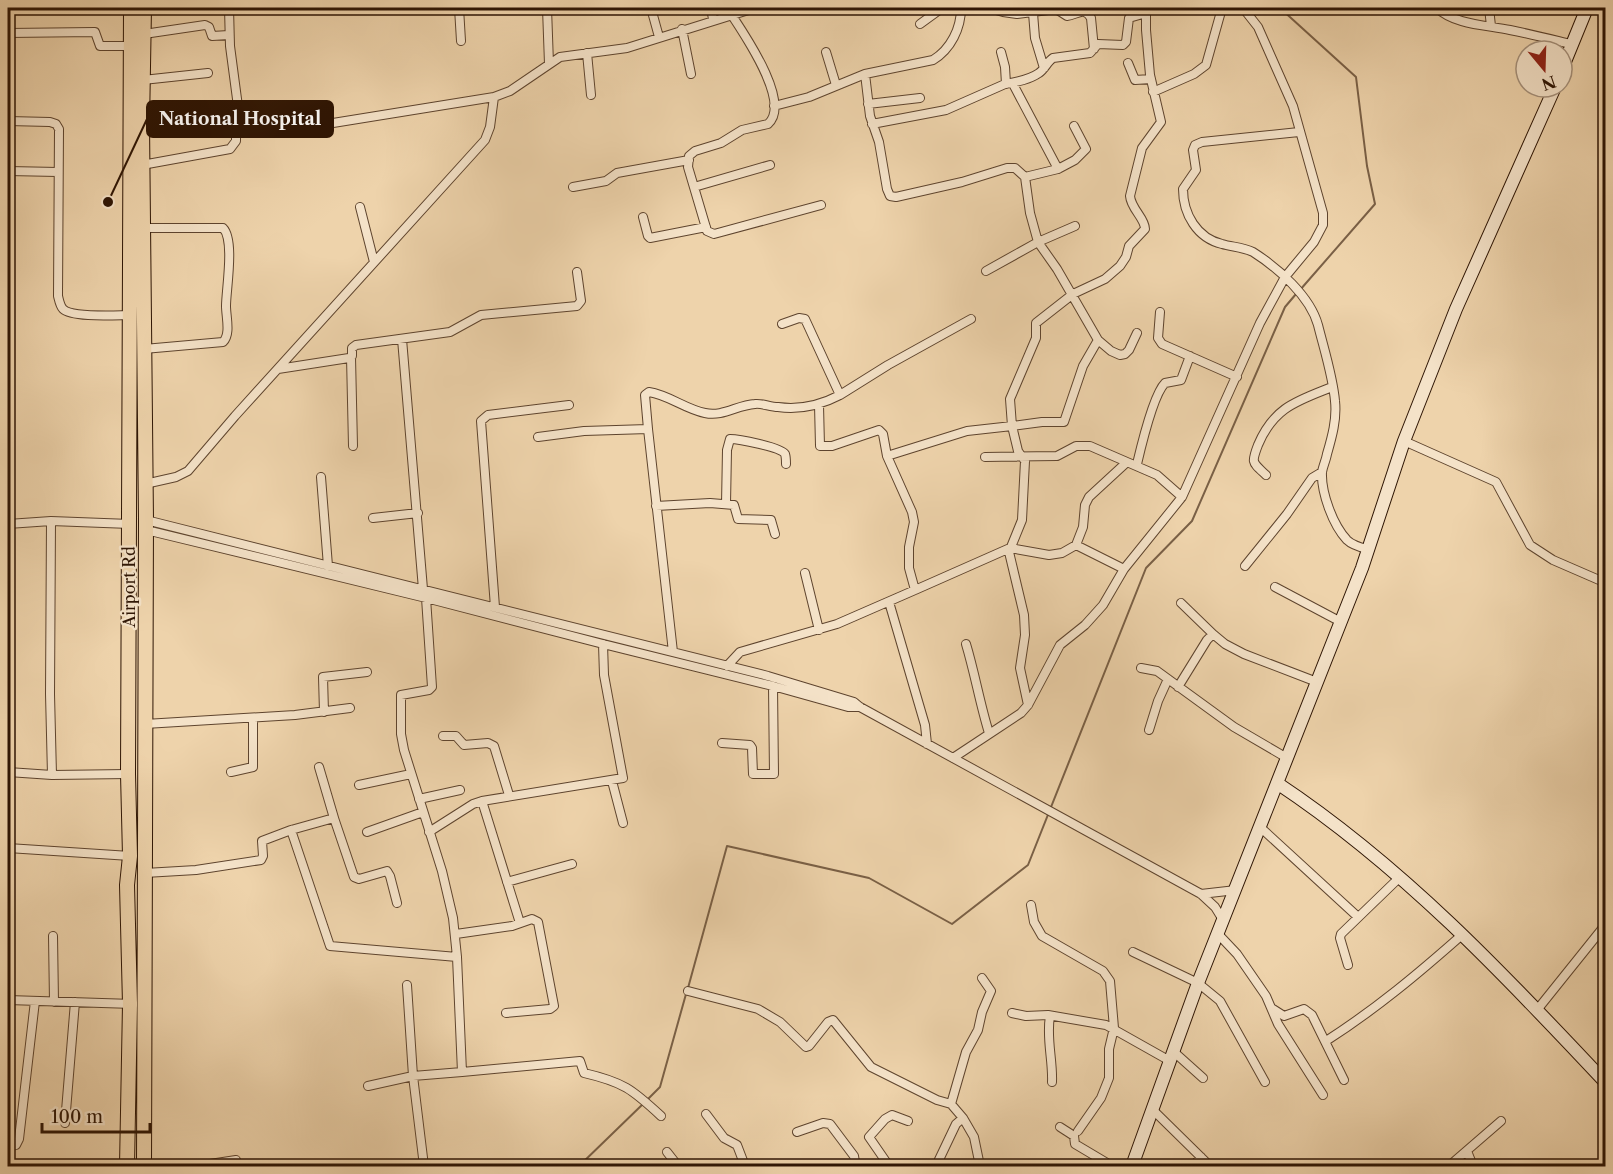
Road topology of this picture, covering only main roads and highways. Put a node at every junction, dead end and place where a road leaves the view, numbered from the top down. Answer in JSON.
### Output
{"nodes":[{"id":1,"x":131,"y":8,"type":"edge"},
{"id":2,"x":144,"y":8,"type":"edge"},
{"id":3,"x":127,"y":1167,"type":"edge"},
{"id":4,"x":144,"y":1167,"type":"edge"}],
"edges":[{"from":1,"to":3,"type":"main road"},
{"from":2,"to":4,"type":"main road","name":"Airport Rd"}]}
